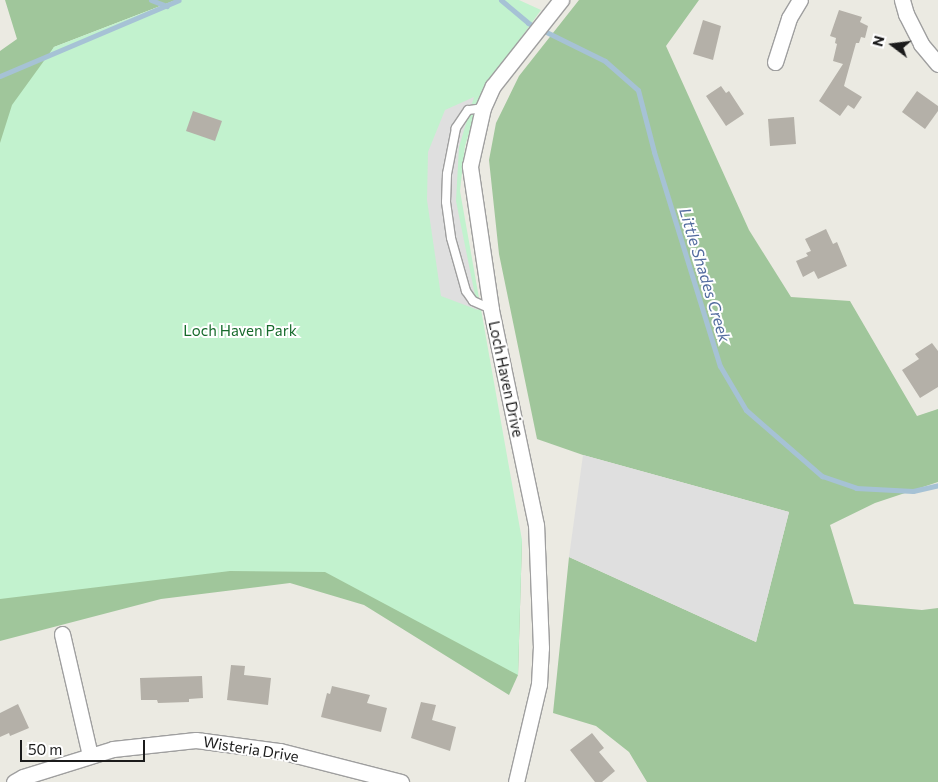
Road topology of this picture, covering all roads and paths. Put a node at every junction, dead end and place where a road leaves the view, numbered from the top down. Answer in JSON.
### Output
{"nodes":[{"id":1,"x":800,"y":0,"type":"edge"},
{"id":2,"x":902,"y":0,"type":"edge"},
{"id":3,"x":559,"y":2,"type":"edge"},
{"id":4,"x":775,"y":62,"type":"dead end"},
{"id":5,"x":938,"y":64,"type":"edge"},
{"id":6,"x":483,"y":108,"type":"junction"},
{"id":7,"x":492,"y":309,"type":"junction"},
{"id":8,"x":62,"y":634,"type":"dead end"},
{"id":9,"x":90,"y":755,"type":"junction"},
{"id":10,"x":14,"y":782,"type":"edge"},
{"id":11,"x":401,"y":782,"type":"edge"},
{"id":12,"x":516,"y":782,"type":"edge"}],
"edges":[{"from":1,"to":4,"type":"street"},
{"from":2,"to":5,"type":"street"},
{"from":3,"to":6,"type":"street","name":"Loch Haven Drive"},
{"from":6,"to":7,"type":"street","name":"Loch Haven Drive"},
{"from":6,"to":7,"type":"lane"},
{"from":7,"to":12,"type":"street","name":"Loch Haven Drive"},
{"from":8,"to":9,"type":"street"},
{"from":9,"to":10,"type":"street","name":"Wisteria Drive"},
{"from":9,"to":11,"type":"street","name":"Wisteria Drive"}]}
